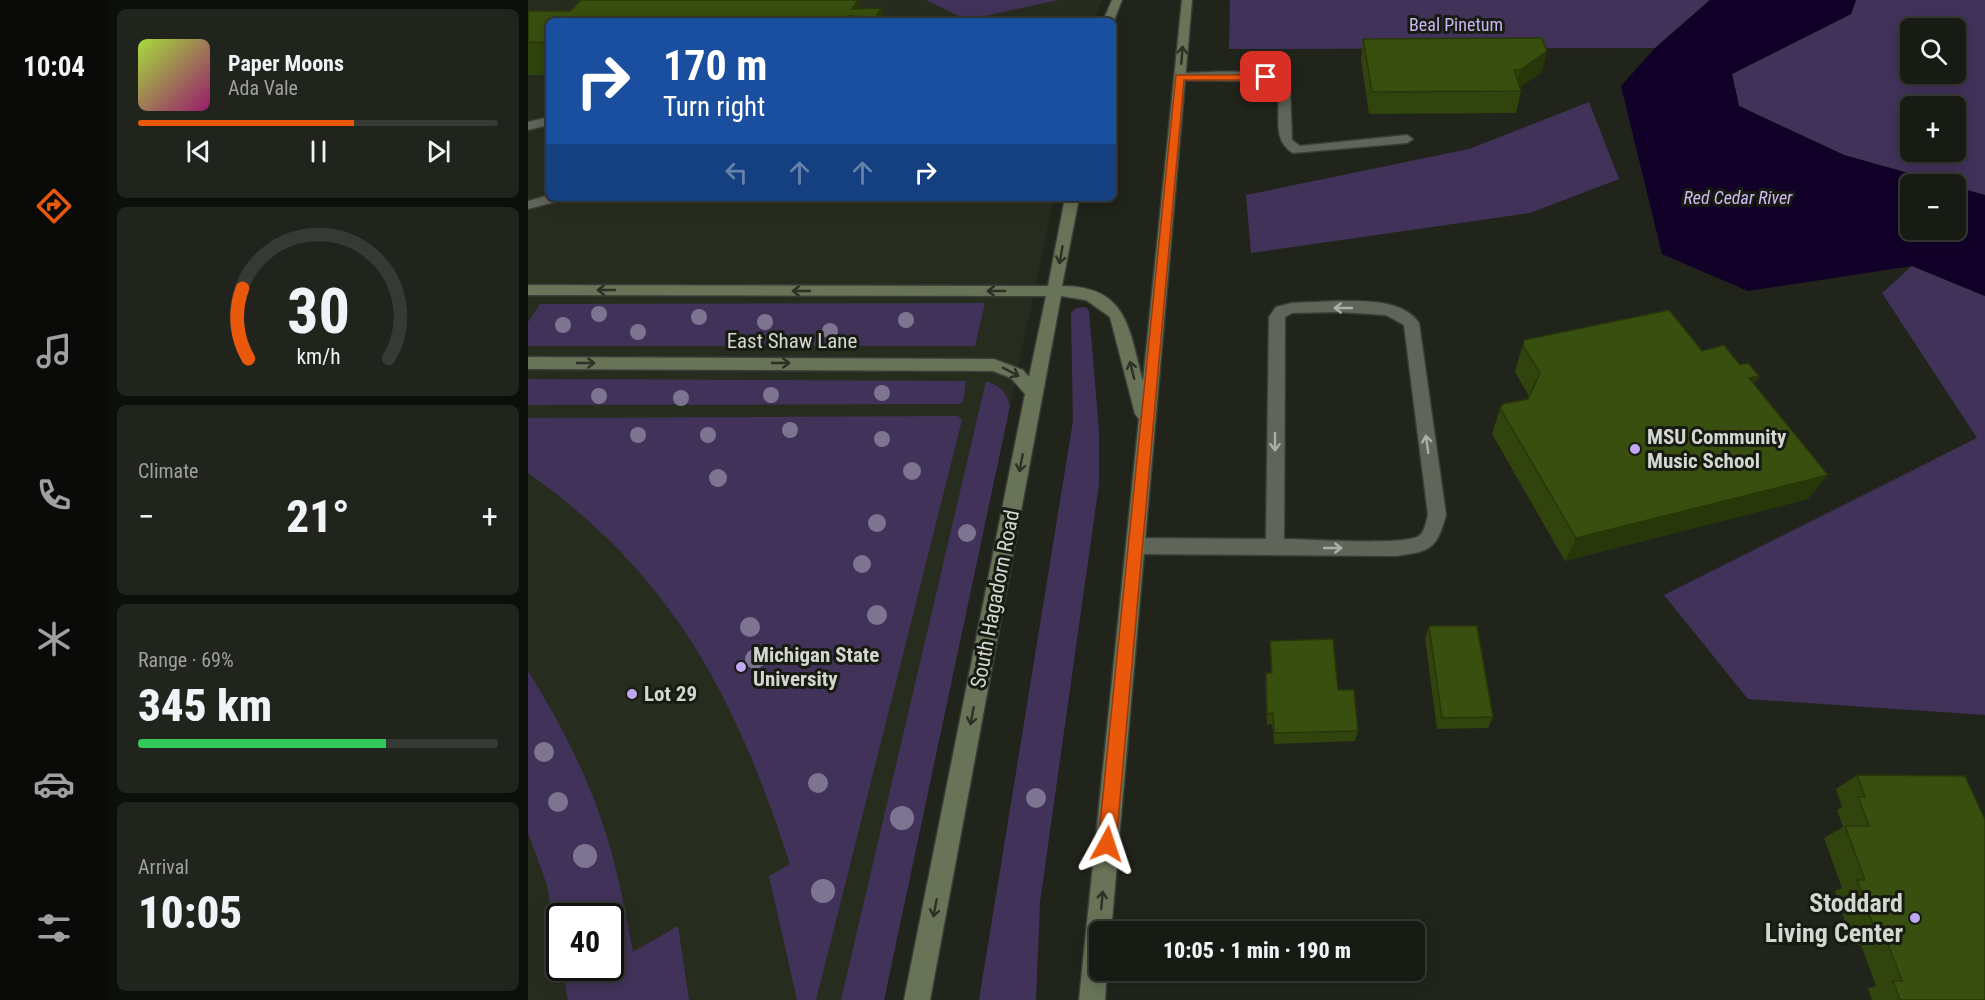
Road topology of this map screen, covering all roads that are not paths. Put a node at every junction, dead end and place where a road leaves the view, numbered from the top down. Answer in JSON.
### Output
{"nodes":[{"id":1,"x":1117,"y":0,"type":"edge"},
{"id":2,"x":1187,"y":0,"type":"edge"},
{"id":3,"x":1110,"y":18,"type":"edge"},
{"id":4,"x":1179,"y":77,"type":"junction"},
{"id":5,"x":546,"y":122,"type":"edge"},
{"id":6,"x":528,"y":126,"type":"edge"},
{"id":7,"x":1407,"y":139,"type":"dead end"},
{"id":8,"x":546,"y":200,"type":"edge"},
{"id":9,"x":1071,"y":201,"type":"edge"},
{"id":10,"x":528,"y":205,"type":"edge"},
{"id":11,"x":528,"y":290,"type":"edge"},
{"id":12,"x":1054,"y":291,"type":"junction"},
{"id":13,"x":528,"y":363,"type":"edge"},
{"id":14,"x":1032,"y":405,"type":"junction"},
{"id":15,"x":1147,"y":427,"type":"junction"},
{"id":16,"x":1135,"y":546,"type":"junction"},
{"id":17,"x":1275,"y":548,"type":"junction"},
{"id":18,"x":917,"y":1000,"type":"edge"},
{"id":19,"x":1092,"y":1000,"type":"edge"}],
"edges":[{"from":1,"to":3,"type":"street"},
{"from":4,"to":2,"type":"street","one_way":true},
{"from":4,"to":7,"type":"lane"},
{"from":4,"to":15,"type":"street"},
{"from":5,"to":6,"type":"lane"},
{"from":8,"to":10,"type":"lane"},
{"from":9,"to":12,"type":"street","name":"South Hagadorn Road","one_way":true},
{"from":12,"to":11,"type":"street","one_way":true},
{"from":12,"to":14,"type":"street","name":"South Hagadorn Road"},
{"from":15,"to":12,"type":"street","one_way":true},
{"from":13,"to":14,"type":"street","name":"East Shaw Lane","one_way":true},
{"from":14,"to":18,"type":"street","name":"South Hagadorn Road","one_way":true},
{"from":15,"to":16,"type":"street"},
{"from":16,"to":17,"type":"lane"},
{"from":19,"to":16,"type":"street","one_way":true},
{"from":17,"to":17,"type":"lane","one_way":true}]}
